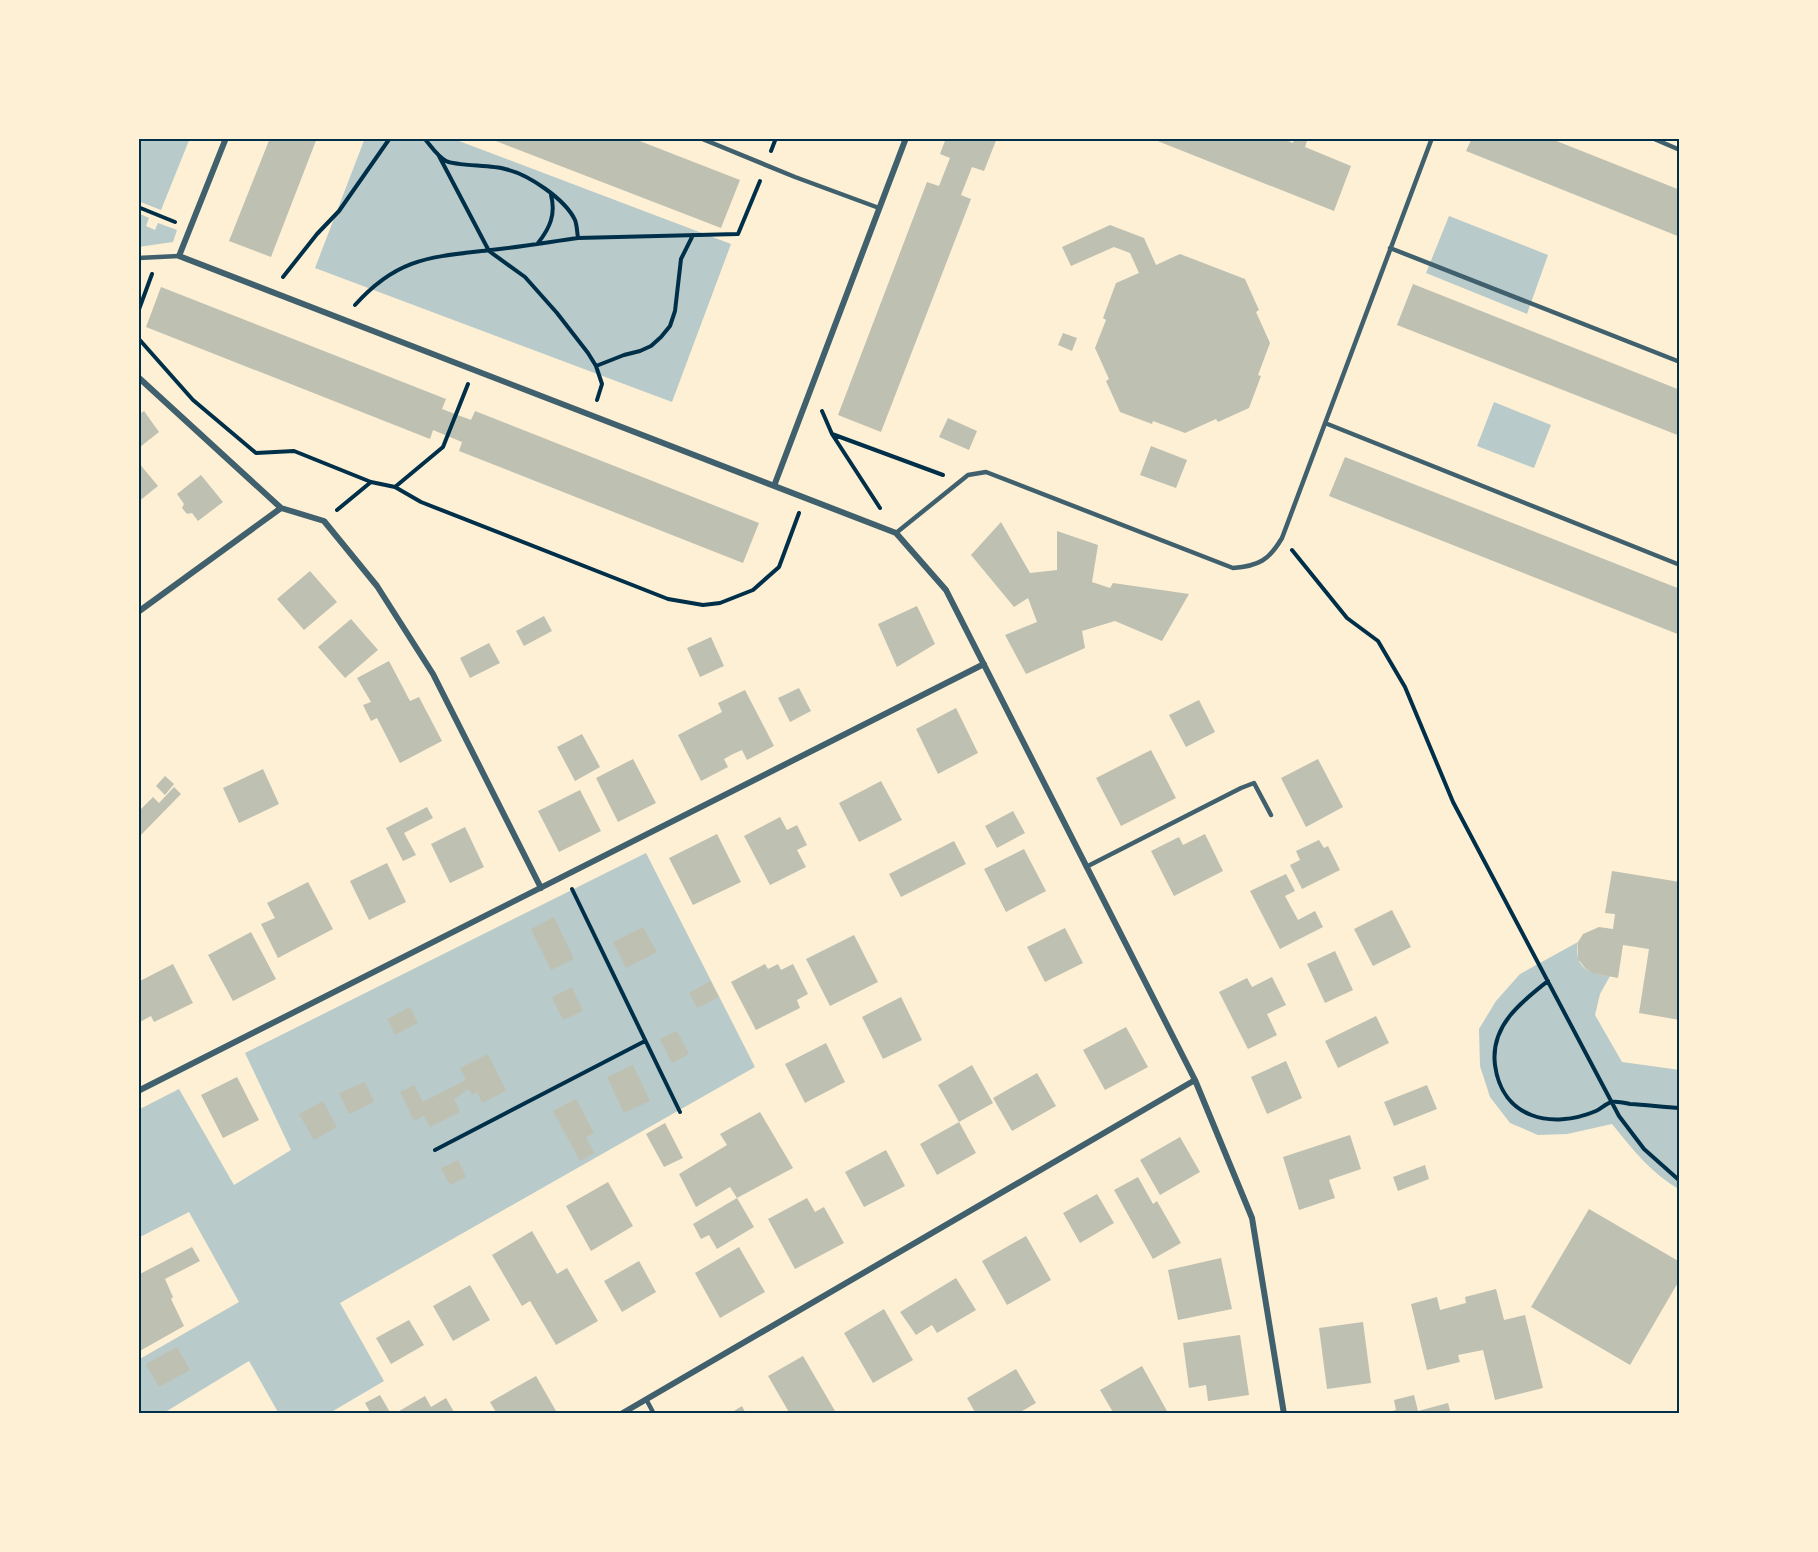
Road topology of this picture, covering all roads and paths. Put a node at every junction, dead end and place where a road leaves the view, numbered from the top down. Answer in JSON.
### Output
{"nodes":[{"id":1,"x":226,"y":138,"type":"edge"},
{"id":2,"x":390,"y":138,"type":"edge"},
{"id":3,"x":424,"y":138,"type":"edge"},
{"id":4,"x":699,"y":138,"type":"edge"},
{"id":5,"x":776,"y":138,"type":"edge"},
{"id":6,"x":906,"y":138,"type":"edge"},
{"id":7,"x":1432,"y":138,"type":"edge"},
{"id":8,"x":1652,"y":138,"type":"edge"},
{"id":9,"x":1680,"y":150,"type":"edge"},
{"id":10,"x":439,"y":155,"type":"junction"},
{"id":11,"x":766,"y":165,"type":"junction"},
{"id":12,"x":547,"y":190,"type":"junction"},
{"id":13,"x":138,"y":207,"type":"edge"},
{"id":14,"x":879,"y":208,"type":"junction"},
{"id":15,"x":190,"y":228,"type":"junction"},
{"id":16,"x":693,"y":235,"type":"junction"},
{"id":17,"x":578,"y":238,"type":"junction"},
{"id":18,"x":538,"y":244,"type":"junction"},
{"id":19,"x":1390,"y":248,"type":"junction"},
{"id":20,"x":489,"y":251,"type":"junction"},
{"id":21,"x":179,"y":256,"type":"junction"},
{"id":22,"x":159,"y":257,"type":"junction"},
{"id":23,"x":138,"y":258,"type":"edge"},
{"id":24,"x":273,"y":292,"type":"junction"},
{"id":25,"x":138,"y":312,"type":"edge"},
{"id":26,"x":343,"y":319,"type":"junction"},
{"id":27,"x":138,"y":338,"type":"edge"},
{"id":28,"x":1680,"y":362,"type":"edge"},
{"id":29,"x":596,"y":366,"type":"junction"},
{"id":30,"x":474,"y":370,"type":"junction"},
{"id":31,"x":138,"y":377,"type":"edge"},
{"id":32,"x":811,"y":389,"type":"junction"},
{"id":33,"x":591,"y":415,"type":"junction"},
{"id":34,"x":1325,"y":423,"type":"junction"},
{"id":35,"x":832,"y":434,"type":"junction"},
{"id":36,"x":961,"y":481,"type":"junction"},
{"id":37,"x":371,"y":482,"type":"junction"},
{"id":38,"x":774,"y":486,"type":"junction"},
{"id":39,"x":395,"y":487,"type":"junction"},
{"id":40,"x":805,"y":498,"type":"junction"},
{"id":41,"x":281,"y":508,"type":"junction"},
{"id":42,"x":324,"y":520,"type":"junction"},
{"id":43,"x":896,"y":533,"type":"junction"},
{"id":44,"x":1282,"y":538,"type":"junction"},
{"id":45,"x":1680,"y":566,"type":"edge"},
{"id":46,"x":138,"y":612,"type":"edge"},
{"id":47,"x":984,"y":664,"type":"junction"},
{"id":48,"x":1271,"y":815,"type":"dead end"},
{"id":49,"x":1086,"y":867,"type":"junction"},
{"id":50,"x":565,"y":875,"type":"junction"},
{"id":51,"x":541,"y":888,"type":"junction"},
{"id":52,"x":1548,"y":981,"type":"junction"},
{"id":53,"x":645,"y":1041,"type":"junction"},
{"id":54,"x":1195,"y":1080,"type":"junction"},
{"id":55,"x":138,"y":1091,"type":"edge"},
{"id":56,"x":1612,"y":1102,"type":"junction"},
{"id":57,"x":1680,"y":1108,"type":"edge"},
{"id":58,"x":680,"y":1113,"type":"dead end"},
{"id":59,"x":435,"y":1150,"type":"dead end"},
{"id":60,"x":1680,"y":1181,"type":"edge"},
{"id":61,"x":646,"y":1399,"type":"junction"},
{"id":62,"x":621,"y":1414,"type":"edge"},
{"id":63,"x":654,"y":1414,"type":"edge"},
{"id":64,"x":1284,"y":1414,"type":"edge"}],
"edges":[{"from":1,"to":15,"type":"street"},
{"from":2,"to":24,"type":"path"},
{"from":3,"to":10,"type":"path"},
{"from":4,"to":11,"type":"lane"},
{"from":5,"to":11,"type":"path"},
{"from":6,"to":14,"type":"street"},
{"from":7,"to":19,"type":"lane"},
{"from":8,"to":9,"type":"lane"},
{"from":10,"to":12,"type":"path"},
{"from":10,"to":20,"type":"path"},
{"from":11,"to":14,"type":"lane"},
{"from":11,"to":16,"type":"path"},
{"from":12,"to":17,"type":"path"},
{"from":12,"to":18,"type":"path"},
{"from":13,"to":15,"type":"path"},
{"from":14,"to":32,"type":"street"},
{"from":15,"to":21,"type":"street"},
{"from":16,"to":17,"type":"path"},
{"from":16,"to":29,"type":"path"},
{"from":17,"to":18,"type":"path"},
{"from":18,"to":20,"type":"path"},
{"from":19,"to":28,"type":"lane"},
{"from":19,"to":34,"type":"lane"},
{"from":20,"to":26,"type":"path"},
{"from":20,"to":29,"type":"path"},
{"from":21,"to":22,"type":"lane"},
{"from":21,"to":24,"type":"street"},
{"from":22,"to":23,"type":"lane"},
{"from":22,"to":25,"type":"path"},
{"from":24,"to":26,"type":"street"},
{"from":26,"to":30,"type":"street"},
{"from":27,"to":37,"type":"path"},
{"from":29,"to":33,"type":"path"},
{"from":30,"to":33,"type":"street"},
{"from":30,"to":39,"type":"path"},
{"from":31,"to":41,"type":"street"},
{"from":32,"to":35,"type":"path"},
{"from":32,"to":38,"type":"street"},
{"from":33,"to":38,"type":"street"},
{"from":34,"to":44,"type":"lane"},
{"from":34,"to":45,"type":"lane"},
{"from":35,"to":36,"type":"path"},
{"from":35,"to":43,"type":"path"},
{"from":36,"to":43,"type":"lane"},
{"from":36,"to":44,"type":"lane"},
{"from":37,"to":39,"type":"path"},
{"from":37,"to":42,"type":"path"},
{"from":38,"to":40,"type":"street"},
{"from":39,"to":40,"type":"path"},
{"from":40,"to":43,"type":"street"},
{"from":41,"to":42,"type":"street"},
{"from":41,"to":46,"type":"street"},
{"from":42,"to":51,"type":"street"},
{"from":43,"to":47,"type":"street"},
{"from":44,"to":52,"type":"path"},
{"from":47,"to":49,"type":"street"},
{"from":47,"to":50,"type":"street"},
{"from":48,"to":49,"type":"lane"},
{"from":49,"to":54,"type":"street"},
{"from":50,"to":51,"type":"street"},
{"from":50,"to":53,"type":"path"},
{"from":51,"to":55,"type":"street"},
{"from":52,"to":56,"type":"path"},
{"from":52,"to":56,"type":"path"},
{"from":53,"to":58,"type":"path"},
{"from":53,"to":59,"type":"path"},
{"from":54,"to":61,"type":"street"},
{"from":54,"to":64,"type":"street"},
{"from":56,"to":57,"type":"path"},
{"from":56,"to":60,"type":"path"},
{"from":61,"to":62,"type":"street"},
{"from":61,"to":63,"type":"lane"}]}
